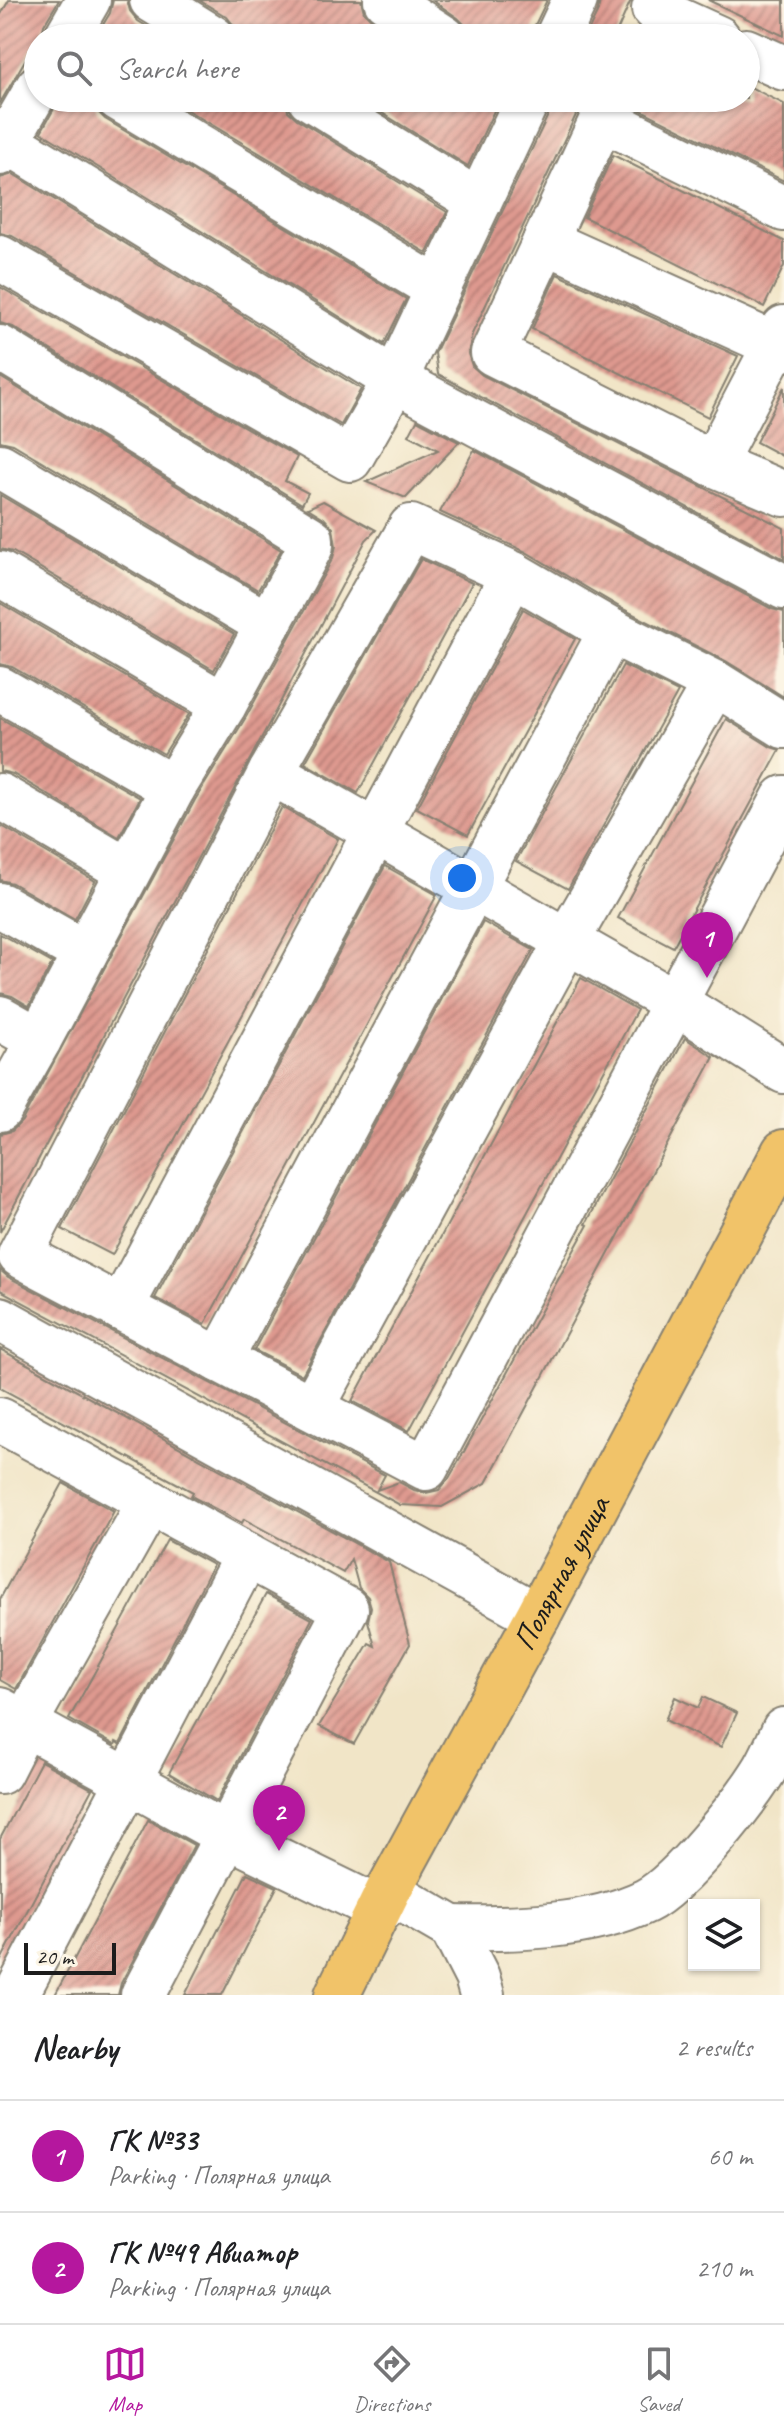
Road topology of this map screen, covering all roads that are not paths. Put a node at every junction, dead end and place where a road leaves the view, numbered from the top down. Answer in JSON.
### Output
{"nodes":[{"id":1,"x":88,"y":0,"type":"edge"},
{"id":2,"x":152,"y":0,"type":"edge"},
{"id":3,"x":386,"y":0,"type":"edge"},
{"id":4,"x":651,"y":16,"type":"edge"},
{"id":5,"x":74,"y":24,"type":"edge"},
{"id":6,"x":191,"y":24,"type":"edge"},
{"id":7,"x":423,"y":24,"type":"edge"},
{"id":8,"x":675,"y":24,"type":"edge"},
{"id":9,"x":760,"y":57,"type":"edge"},
{"id":10,"x":784,"y":68,"type":"edge"},
{"id":11,"x":24,"y":111,"type":"edge"},
{"id":12,"x":141,"y":112,"type":"edge"},
{"id":13,"x":333,"y":112,"type":"edge"},
{"id":14,"x":521,"y":112,"type":"edge"},
{"id":15,"x":606,"y":112,"type":"edge"},
{"id":16,"x":615,"y":112,"type":"edge"},
{"id":17,"x":3,"y":147,"type":"edge"},
{"id":18,"x":479,"y":202,"type":"junction"},
{"id":19,"x":784,"y":209,"type":"edge"},
{"id":20,"x":545,"y":241,"type":"junction"},
{"id":21,"x":0,"y":258,"type":"edge"},
{"id":22,"x":438,"y":289,"type":"junction"},
{"id":23,"x":781,"y":341,"type":"edge"},
{"id":24,"x":0,"y":348,"type":"edge"},
{"id":25,"x":395,"y":380,"type":"junction"},
{"id":26,"x":713,"y":464,"type":"junction"},
{"id":27,"x":0,"y":466,"type":"edge"},
{"id":28,"x":784,"y":494,"type":"edge"},
{"id":29,"x":0,"y":574,"type":"edge"},
{"id":30,"x":513,"y":574,"type":"junction"},
{"id":31,"x":784,"y":587,"type":"edge"},
{"id":32,"x":268,"y":625,"type":"junction"},
{"id":33,"x":611,"y":631,"type":"junction"},
{"id":34,"x":715,"y":683,"type":"junction"},
{"id":35,"x":0,"y":689,"type":"edge"},
{"id":36,"x":224,"y":705,"type":"junction"},
{"id":37,"x":784,"y":726,"type":"edge"},
{"id":38,"x":271,"y":772,"type":"junction"},
{"id":39,"x":173,"y":788,"type":"junction"},
{"id":40,"x":0,"y":796,"type":"edge"},
{"id":41,"x":784,"y":798,"type":"edge"},
{"id":42,"x":376,"y":831,"type":"junction"},
{"id":43,"x":128,"y":871,"type":"junction"},
{"id":44,"x":473,"y":887,"type":"junction"},
{"id":45,"x":0,"y":905,"type":"edge"},
{"id":46,"x":567,"y":941,"type":"junction"},
{"id":47,"x":85,"y":953,"type":"junction"},
{"id":48,"x":676,"y":1003,"type":"junction"},
{"id":49,"x":0,"y":1018,"type":"edge"},
{"id":50,"x":39,"y":1040,"type":"junction"},
{"id":51,"x":784,"y":1071,"type":"edge"},
{"id":52,"x":0,"y":1109,"type":"edge"},
{"id":53,"x":784,"y":1152,"type":"edge"},
{"id":54,"x":121,"y":1308,"type":"junction"},
{"id":55,"x":0,"y":1319,"type":"edge"},
{"id":56,"x":220,"y":1360,"type":"junction"},
{"id":57,"x":312,"y":1408,"type":"junction"},
{"id":58,"x":0,"y":1420,"type":"edge"},
{"id":59,"x":150,"y":1502,"type":"junction"},
{"id":60,"x":247,"y":1555,"type":"junction"},
{"id":61,"x":538,"y":1616,"type":"junction"},
{"id":62,"x":12,"y":1716,"type":"edge"},
{"id":63,"x":784,"y":1730,"type":"edge"},
{"id":64,"x":0,"y":1772,"type":"edge"},
{"id":65,"x":128,"y":1780,"type":"junction"},
{"id":66,"x":227,"y":1835,"type":"junction"},
{"id":67,"x":385,"y":1900,"type":"junction"},
{"id":68,"x":452,"y":1928,"type":"junction"},
{"id":69,"x":16,"y":1995,"type":"edge"},
{"id":70,"x":143,"y":1995,"type":"edge"},
{"id":71,"x":337,"y":1995,"type":"edge"},
{"id":72,"x":482,"y":1995,"type":"edge"}],
"edges":[{"from":1,"to":5,"type":"lane"},
{"from":2,"to":6,"type":"lane"},
{"from":3,"to":7,"type":"lane"},
{"from":4,"to":8,"type":"lane"},
{"from":9,"to":10,"type":"lane"},
{"from":11,"to":17,"type":"lane"},
{"from":12,"to":22,"type":"lane"},
{"from":13,"to":18,"type":"lane"},
{"from":14,"to":18,"type":"lane"},
{"from":15,"to":20,"type":"lane"},
{"from":16,"to":19,"type":"lane"},
{"from":17,"to":25,"type":"lane"},
{"from":18,"to":22,"type":"lane"},
{"from":20,"to":23,"type":"lane"},
{"from":20,"to":26,"type":"lane"},
{"from":21,"to":25,"type":"lane"},
{"from":22,"to":25,"type":"lane"},
{"from":23,"to":26,"type":"lane"},
{"from":24,"to":32,"type":"lane"},
{"from":25,"to":31,"type":"lane"},
{"from":26,"to":28,"type":"lane"},
{"from":27,"to":32,"type":"lane"},
{"from":29,"to":36,"type":"lane"},
{"from":30,"to":33,"type":"lane"},
{"from":30,"to":38,"type":"lane"},
{"from":30,"to":42,"type":"lane"},
{"from":32,"to":36,"type":"lane"},
{"from":33,"to":34,"type":"lane"},
{"from":33,"to":44,"type":"lane"},
{"from":34,"to":37,"type":"lane"},
{"from":34,"to":46,"type":"lane"},
{"from":35,"to":39,"type":"lane"},
{"from":36,"to":39,"type":"lane"},
{"from":38,"to":42,"type":"lane"},
{"from":38,"to":54,"type":"lane"},
{"from":39,"to":43,"type":"lane"},
{"from":40,"to":43,"type":"lane"},
{"from":41,"to":48,"type":"lane"},
{"from":42,"to":44,"type":"lane"},
{"from":42,"to":54,"type":"lane"},
{"from":43,"to":47,"type":"lane"},
{"from":44,"to":46,"type":"lane"},
{"from":44,"to":56,"type":"lane"},
{"from":45,"to":47,"type":"lane"},
{"from":46,"to":48,"type":"lane"},
{"from":46,"to":57,"type":"lane"},
{"from":47,"to":50,"type":"lane"},
{"from":48,"to":51,"type":"lane"},
{"from":48,"to":57,"type":"lane"},
{"from":49,"to":50,"type":"lane"},
{"from":50,"to":52,"type":"lane"},
{"from":53,"to":61,"type":"main road","name":"Полярная улица"},
{"from":54,"to":56,"type":"lane"},
{"from":55,"to":61,"type":"lane"},
{"from":56,"to":57,"type":"lane"},
{"from":58,"to":59,"type":"lane"},
{"from":59,"to":60,"type":"lane"},
{"from":59,"to":62,"type":"lane"},
{"from":60,"to":65,"type":"lane"},
{"from":60,"to":66,"type":"lane"},
{"from":61,"to":67,"type":"main road","name":"Полярная улица"},
{"from":62,"to":64,"type":"lane"},
{"from":62,"to":65,"type":"lane"},
{"from":63,"to":68,"type":"lane"},
{"from":65,"to":66,"type":"lane"},
{"from":65,"to":69,"type":"lane"},
{"from":66,"to":67,"type":"lane"},
{"from":66,"to":70,"type":"lane"},
{"from":67,"to":68,"type":"lane"},
{"from":67,"to":71,"type":"main road","name":"Полярная улица"},
{"from":68,"to":72,"type":"lane"}]}
